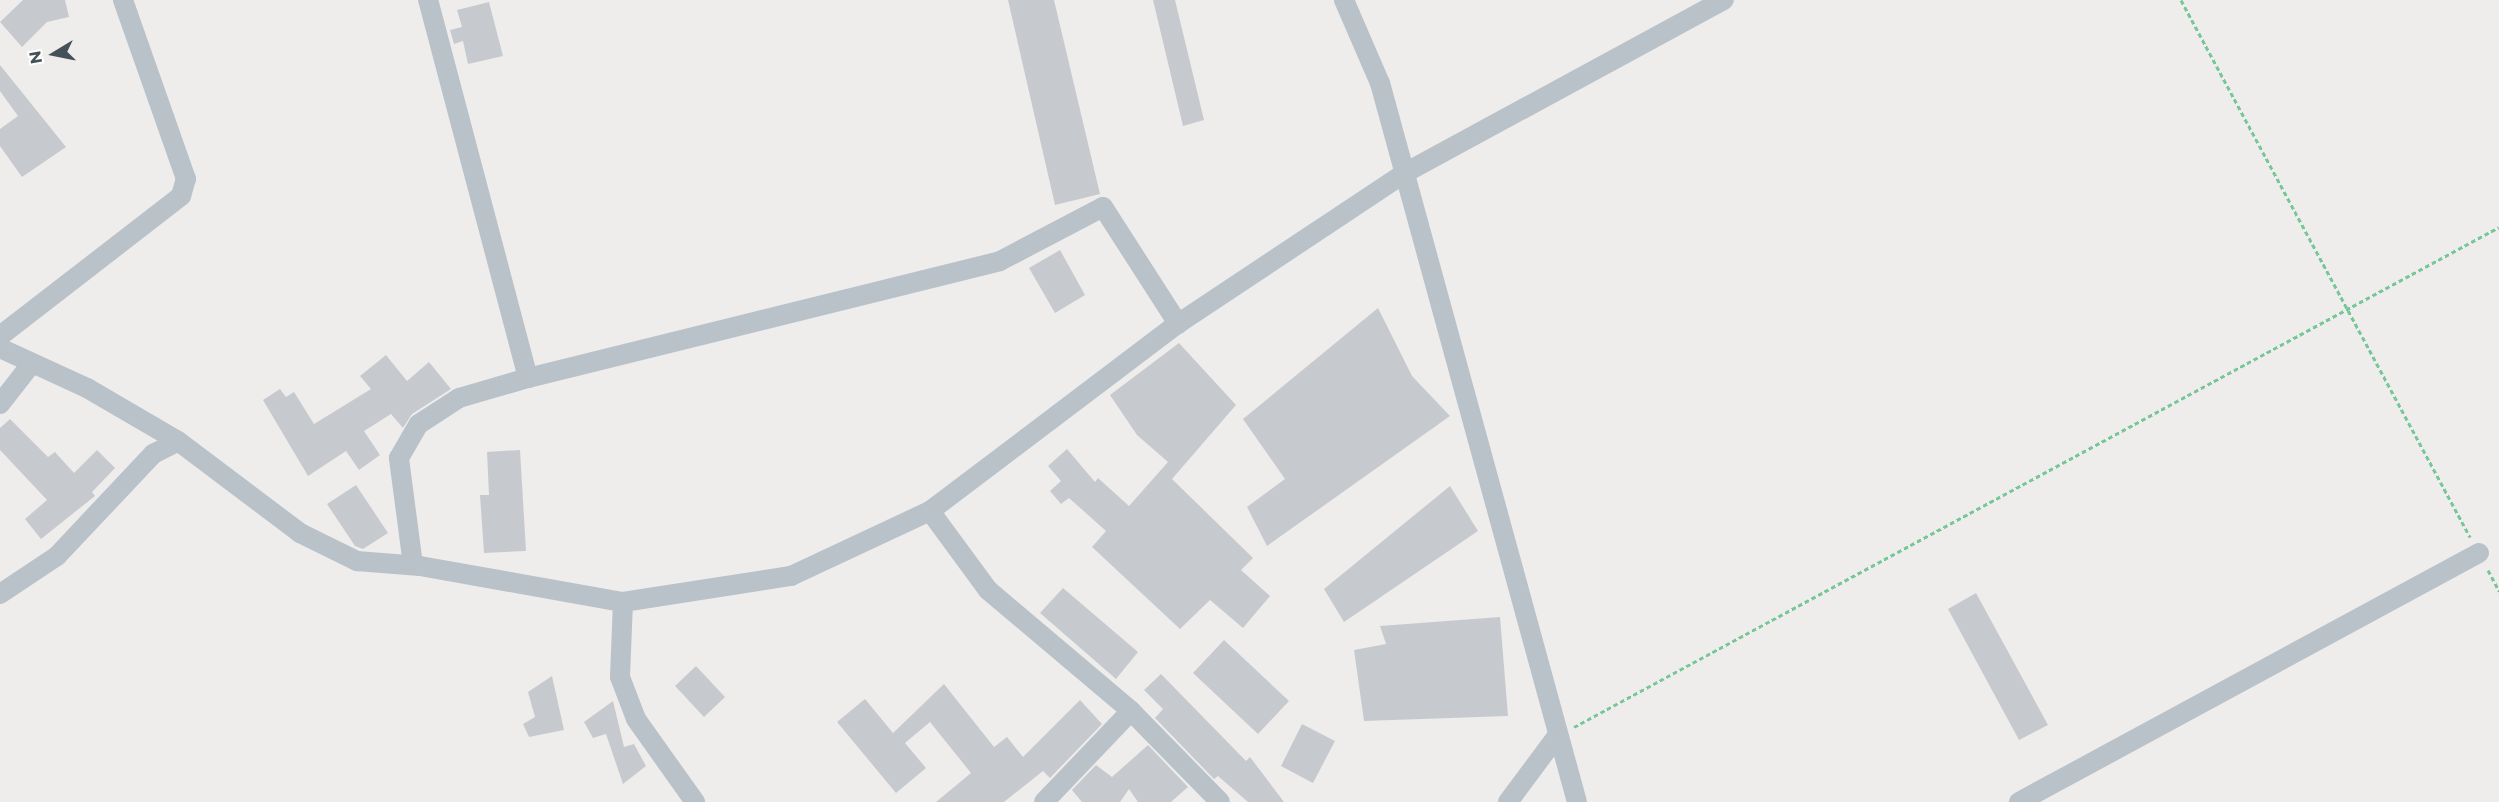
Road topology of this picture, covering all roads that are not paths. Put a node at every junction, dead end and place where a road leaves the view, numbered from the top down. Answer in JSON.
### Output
{"nodes":[{"id":1,"x":123,"y":0,"type":"edge"},
{"id":2,"x":428,"y":0,"type":"edge"},
{"id":3,"x":1344,"y":0,"type":"edge"},
{"id":4,"x":1724,"y":0,"type":"edge"},
{"id":5,"x":1403,"y":174,"type":"junction"},
{"id":6,"x":1178,"y":324,"type":"junction"},
{"id":7,"x":0,"y":336,"type":"edge"},
{"id":8,"x":0,"y":348,"type":"edge"},
{"id":9,"x":32,"y":363,"type":"junction"},
{"id":10,"x":528,"y":378,"type":"junction"},
{"id":11,"x":0,"y":404,"type":"edge"},
{"id":12,"x":178,"y":441,"type":"junction"},
{"id":13,"x":930,"y":511,"type":"junction"},
{"id":14,"x":2479,"y":553,"type":"road end"},
{"id":15,"x":413,"y":565,"type":"junction"},
{"id":16,"x":0,"y":594,"type":"edge"},
{"id":17,"x":623,"y":602,"type":"junction"},
{"id":18,"x":1131,"y":711,"type":"junction"},
{"id":19,"x":1557,"y":736,"type":"junction"},
{"id":20,"x":695,"y":802,"type":"edge"},
{"id":21,"x":1044,"y":802,"type":"edge"},
{"id":22,"x":1221,"y":802,"type":"edge"},
{"id":23,"x":1508,"y":802,"type":"edge"},
{"id":24,"x":1577,"y":802,"type":"edge"},
{"id":25,"x":2019,"y":802,"type":"edge"}],
"edges":[{"from":1,"to":7,"type":"street"},
{"from":2,"to":10,"type":"street"},
{"from":3,"to":5,"type":"street"},
{"from":4,"to":5,"type":"street"},
{"from":5,"to":6,"type":"street"},
{"from":5,"to":19,"type":"street"},
{"from":6,"to":10,"type":"street"},
{"from":6,"to":13,"type":"street"},
{"from":8,"to":9,"type":"street"},
{"from":9,"to":11,"type":"street"},
{"from":9,"to":12,"type":"street"},
{"from":10,"to":15,"type":"street"},
{"from":12,"to":15,"type":"street"},
{"from":12,"to":16,"type":"street"},
{"from":13,"to":17,"type":"street"},
{"from":13,"to":18,"type":"street"},
{"from":14,"to":25,"type":"street"},
{"from":15,"to":17,"type":"street"},
{"from":17,"to":20,"type":"street"},
{"from":18,"to":21,"type":"street"},
{"from":18,"to":22,"type":"street"},
{"from":19,"to":23,"type":"street"},
{"from":19,"to":24,"type":"street"}]}
